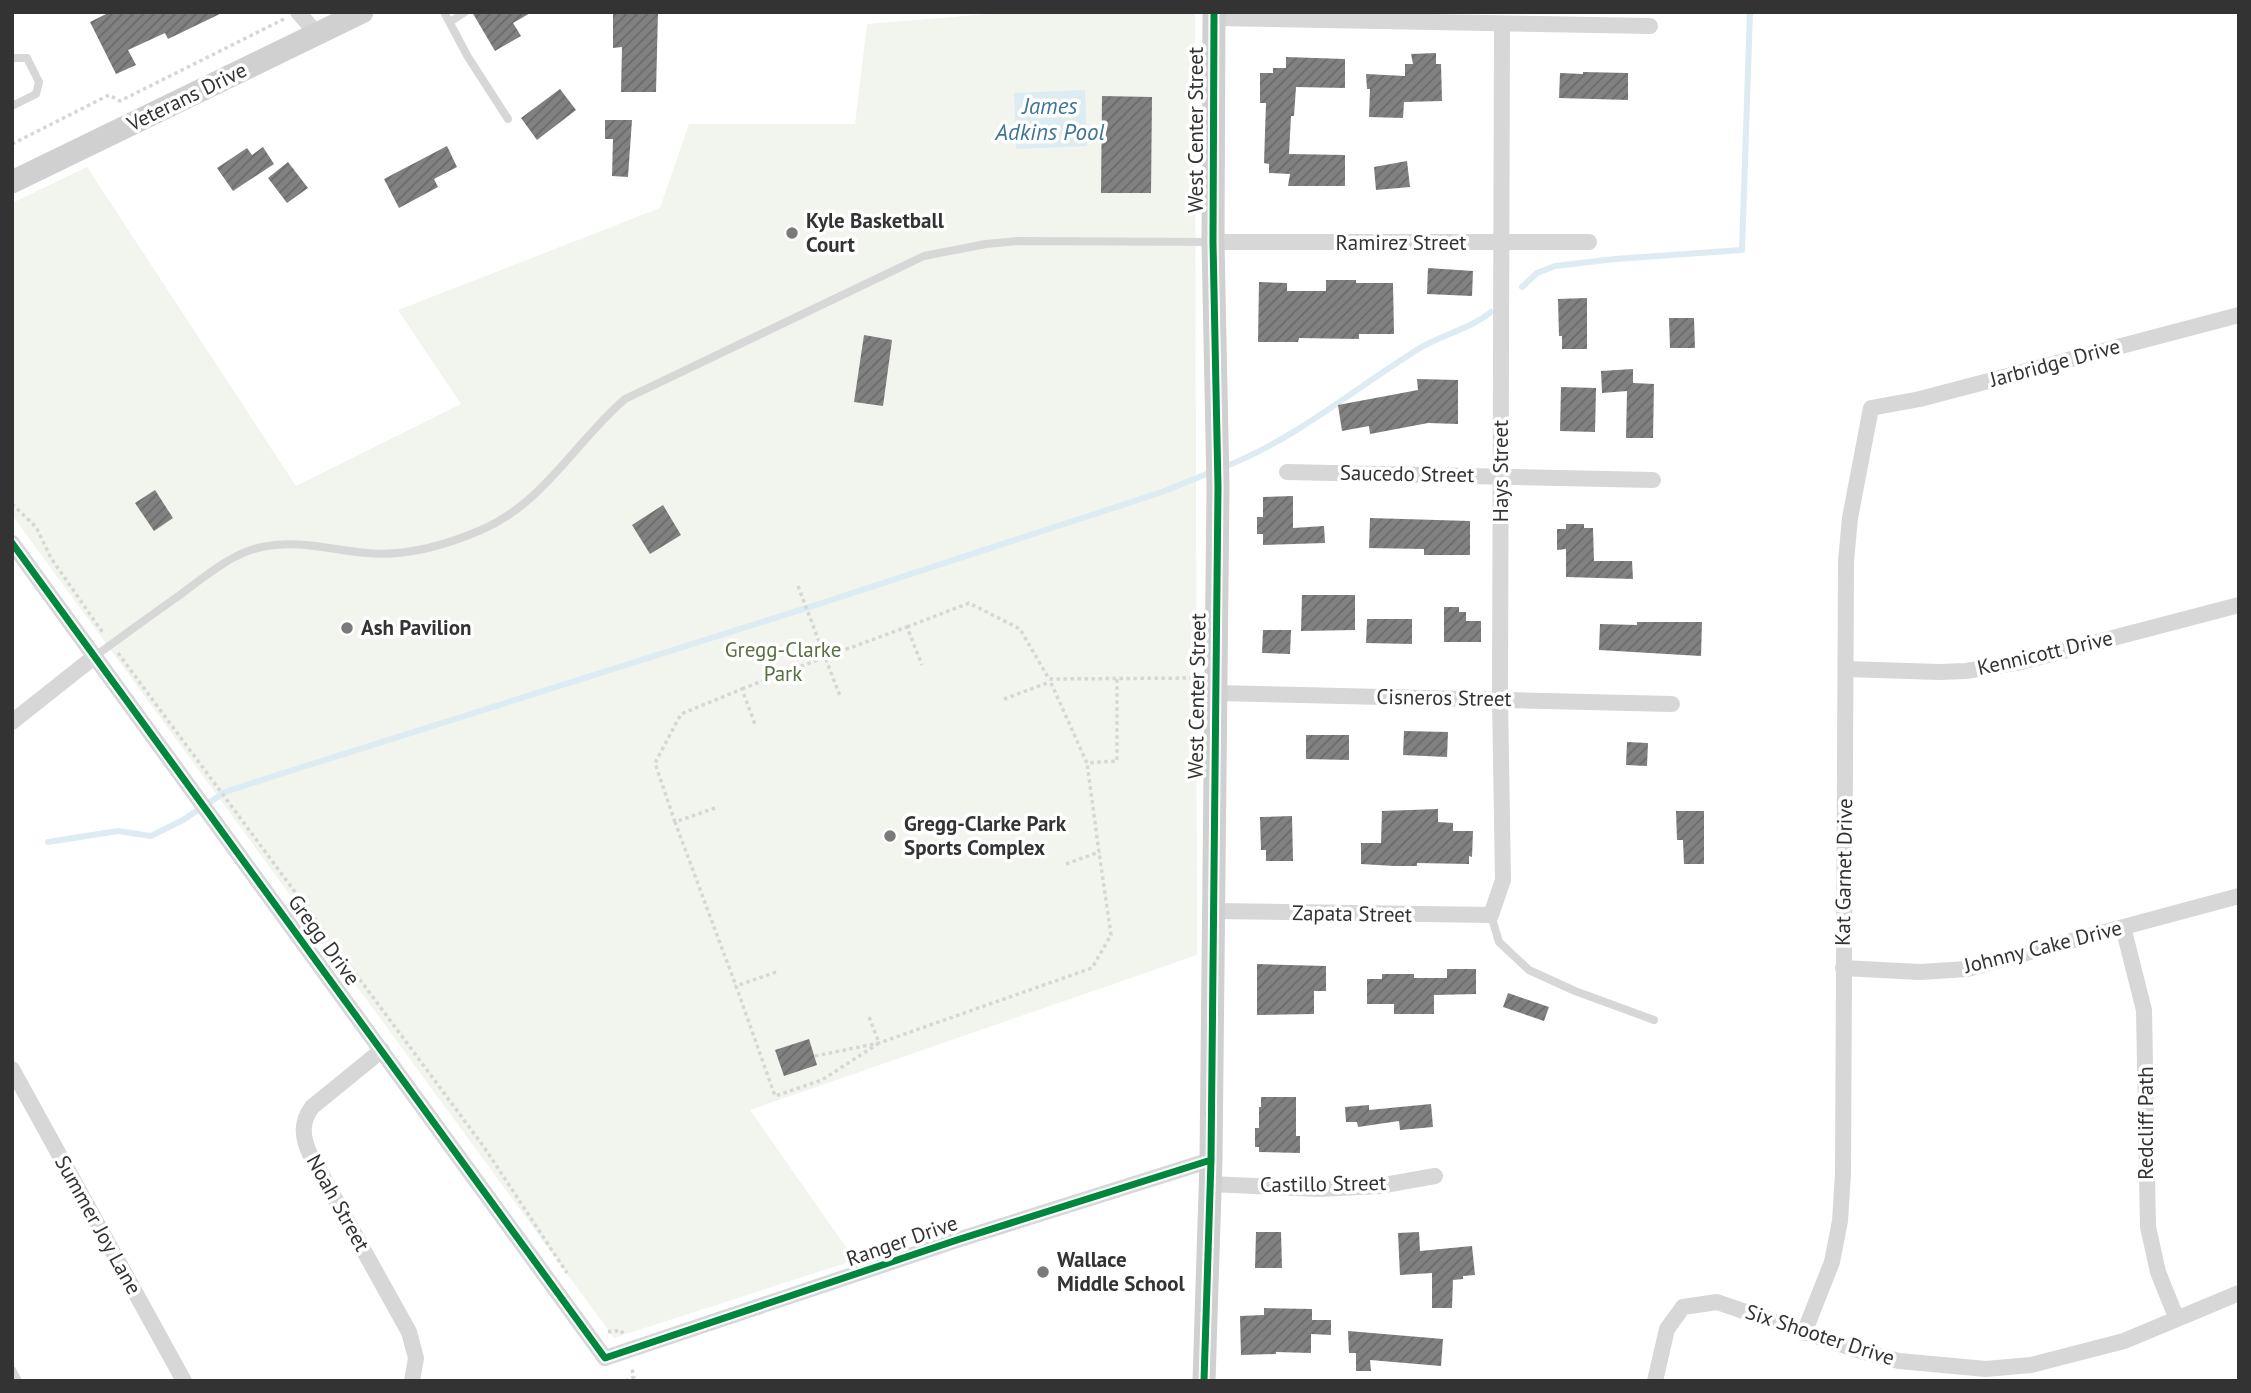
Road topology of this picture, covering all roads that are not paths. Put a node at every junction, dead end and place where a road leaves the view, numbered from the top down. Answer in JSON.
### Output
{"nodes":[{"id":1,"x":362,"y":12,"type":"edge"},
{"id":2,"x":444,"y":12,"type":"edge"},
{"id":3,"x":465,"y":12,"type":"edge"},
{"id":4,"x":292,"y":15,"type":"edge"},
{"id":5,"x":1214,"y":15,"type":"edge"},
{"id":6,"x":1588,"y":19,"type":"edge"},
{"id":7,"x":450,"y":22,"type":"junction"},
{"id":8,"x":1502,"y":24,"type":"junction"},
{"id":9,"x":1650,"y":26,"type":"dead end"},
{"id":10,"x":317,"y":34,"type":"junction"},
{"id":11,"x":12,"y":58,"type":"edge"},
{"id":12,"x":12,"y":106,"type":"edge"},
{"id":13,"x":508,"y":119,"type":"dead end"},
{"id":14,"x":12,"y":182,"type":"edge"},
{"id":15,"x":1213,"y":242,"type":"junction"},
{"id":16,"x":1589,"y":242,"type":"dead end"},
{"id":17,"x":1501,"y":243,"type":"junction"},
{"id":18,"x":2239,"y":314,"type":"edge"},
{"id":19,"x":1871,"y":408,"type":"joint"},
{"id":20,"x":1287,"y":472,"type":"dead end"},
{"id":21,"x":1501,"y":476,"type":"junction"},
{"id":22,"x":1653,"y":480,"type":"dead end"},
{"id":23,"x":12,"y":543,"type":"edge"},
{"id":24,"x":2239,"y":605,"type":"edge"},
{"id":25,"x":94,"y":657,"type":"junction"},
{"id":26,"x":1846,"y":669,"type":"junction"},
{"id":27,"x":1215,"y":685,"type":"junction"},
{"id":28,"x":1500,"y":699,"type":"junction"},
{"id":29,"x":1672,"y":704,"type":"dead end"},
{"id":30,"x":12,"y":722,"type":"edge"},
{"id":31,"x":2239,"y":896,"type":"edge"},
{"id":32,"x":1213,"y":911,"type":"junction"},
{"id":33,"x":1491,"y":915,"type":"junction"},
{"id":34,"x":2123,"y":927,"type":"junction"},
{"id":35,"x":1843,"y":968,"type":"junction"},
{"id":36,"x":1654,"y":1020,"type":"dead end"},
{"id":37,"x":382,"y":1050,"type":"junction"},
{"id":38,"x":12,"y":1069,"type":"edge"},
{"id":39,"x":1211,"y":1160,"type":"junction"},
{"id":40,"x":1435,"y":1176,"type":"dead end"},
{"id":41,"x":1210,"y":1185,"type":"junction"},
{"id":42,"x":2239,"y":1293,"type":"edge"},
{"id":43,"x":2176,"y":1317,"type":"junction"},
{"id":44,"x":1804,"y":1333,"type":"junction"},
{"id":45,"x":605,"y":1358,"type":"joint"},
{"id":46,"x":12,"y":1370,"type":"edge"},
{"id":47,"x":18,"y":1381,"type":"edge"},
{"id":48,"x":184,"y":1381,"type":"edge"},
{"id":49,"x":412,"y":1381,"type":"edge"},
{"id":50,"x":1204,"y":1381,"type":"edge"},
{"id":51,"x":1655,"y":1381,"type":"edge"}],
"edges":[{"from":1,"to":10,"type":"street","name":"Veterans Drive"},
{"from":2,"to":7,"type":"lane"},
{"from":3,"to":7,"type":"lane"},
{"from":4,"to":10,"type":"street"},
{"from":5,"to":8,"type":"street"},
{"from":5,"to":15,"type":"street","name":"West Center Street"},
{"from":6,"to":8,"type":"street"},
{"from":6,"to":9,"type":"street"},
{"from":7,"to":13,"type":"lane"},
{"from":8,"to":17,"type":"street","name":"Hays Street"},
{"from":10,"to":14,"type":"street","name":"Veterans Drive"},
{"from":11,"to":12,"type":"lane"},
{"from":15,"to":17,"type":"street","name":"Ramirez Street"},
{"from":15,"to":25,"type":"lane"},
{"from":15,"to":27,"type":"street","name":"West Center Street"},
{"from":16,"to":17,"type":"street","name":"Ramirez Street"},
{"from":17,"to":21,"type":"street","name":"Hays Street"},
{"from":18,"to":19,"type":"street","name":"Jarbridge Drive"},
{"from":19,"to":26,"type":"street","name":"Kat Garnet Drive"},
{"from":20,"to":21,"type":"street","name":"Saucedo Street"},
{"from":21,"to":22,"type":"street","name":"Saucedo Street"},
{"from":21,"to":28,"type":"street","name":"Hays Street"},
{"from":23,"to":25,"type":"street","name":"Gregg Drive"},
{"from":24,"to":26,"type":"street","name":"Kennicott Drive"},
{"from":25,"to":30,"type":"street"},
{"from":25,"to":37,"type":"street","name":"Gregg Drive"},
{"from":26,"to":35,"type":"street","name":"Kat Garnet Drive"},
{"from":27,"to":28,"type":"street","name":"Cisneros Street"},
{"from":27,"to":32,"type":"street","name":"West Center Street"},
{"from":28,"to":29,"type":"street","name":"Cisneros Street"},
{"from":28,"to":33,"type":"street","name":"Hays Street"},
{"from":31,"to":34,"type":"street","name":"Johnny Cake Drive"},
{"from":32,"to":33,"type":"street","name":"Zapata Street"},
{"from":32,"to":39,"type":"street","name":"West Center Street"},
{"from":33,"to":36,"type":"lane"},
{"from":34,"to":35,"type":"street","name":"Johnny Cake Drive"},
{"from":34,"to":43,"type":"street","name":"Redcliff Path"},
{"from":35,"to":44,"type":"street","name":"Kat Garnet Drive"},
{"from":37,"to":45,"type":"street","name":"Gregg Drive"},
{"from":37,"to":49,"type":"street","name":"Noah Street"},
{"from":38,"to":48,"type":"street","name":"Summer Joy Lane"},
{"from":39,"to":41,"type":"street","name":"West Center Street"},
{"from":39,"to":45,"type":"street","name":"Ranger Drive"},
{"from":40,"to":41,"type":"street","name":"Castillo Street"},
{"from":41,"to":50,"type":"street","name":"West Center Street"},
{"from":42,"to":43,"type":"street","name":"Six Shooter Drive"},
{"from":43,"to":44,"type":"street","name":"Six Shooter Drive"},
{"from":44,"to":51,"type":"street","name":"Six Shooter Drive"},
{"from":46,"to":47,"type":"lane"}]}
